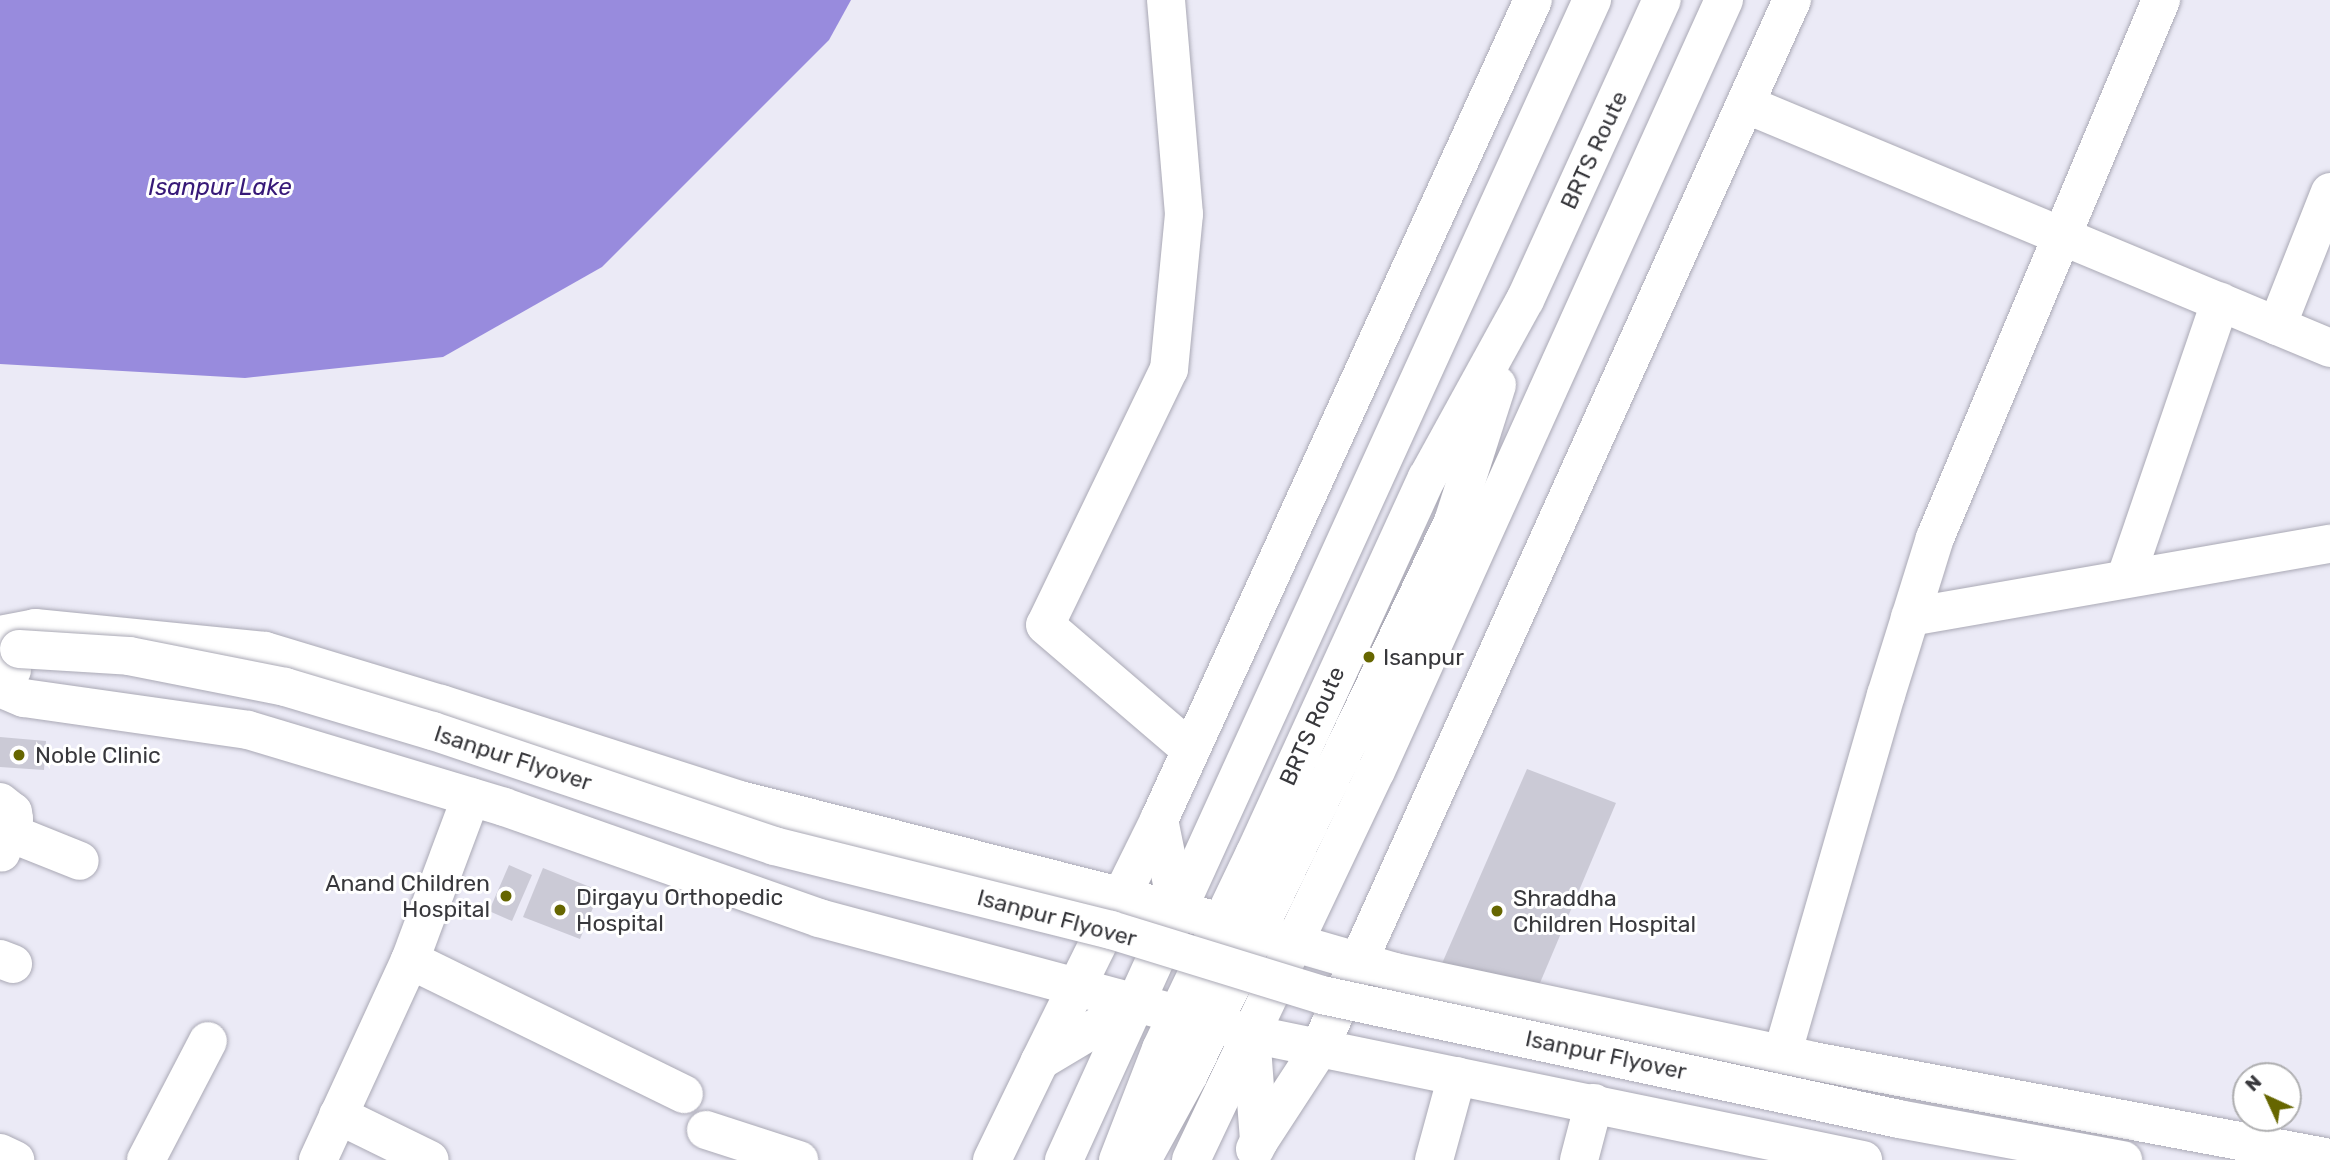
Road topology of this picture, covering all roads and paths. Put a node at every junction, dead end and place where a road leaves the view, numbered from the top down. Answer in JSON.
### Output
{"nodes":[{"id":1,"x":1166,"y":0,"type":"edge"},
{"id":2,"x":1533,"y":0,"type":"edge"},
{"id":3,"x":1592,"y":0,"type":"edge"},
{"id":4,"x":1662,"y":0,"type":"edge"},
{"id":5,"x":1724,"y":0,"type":"edge"},
{"id":6,"x":1792,"y":0,"type":"edge"},
{"id":7,"x":2161,"y":0,"type":"edge"},
{"id":8,"x":1745,"y":104,"type":"junction"},
{"id":9,"x":2330,"y":192,"type":"edge"},
{"id":10,"x":2062,"y":236,"type":"junction"},
{"id":11,"x":2220,"y":302,"type":"junction"},
{"id":12,"x":2277,"y":326,"type":"junction"},
{"id":13,"x":2330,"y":348,"type":"edge"},
{"id":14,"x":2330,"y":544,"type":"edge"},
{"id":15,"x":2126,"y":577,"type":"junction"},
{"id":16,"x":1910,"y":617,"type":"junction"},
{"id":17,"x":5,"y":660,"type":"edge"},
{"id":18,"x":1191,"y":750,"type":"junction"},
{"id":19,"x":471,"y":797,"type":"junction"},
{"id":20,"x":1159,"y":820,"type":"junction"},
{"id":21,"x":3,"y":830,"type":"edge"},
{"id":22,"x":80,"y":861,"type":"dead end"},
{"id":23,"x":1119,"y":897,"type":"junction"},
{"id":24,"x":1178,"y":913,"type":"junction"},
{"id":25,"x":1239,"y":927,"type":"junction"},
{"id":26,"x":1294,"y":944,"type":"junction"},
{"id":27,"x":410,"y":960,"type":"junction"},
{"id":28,"x":1357,"y":961,"type":"junction"},
{"id":29,"x":1077,"y":986,"type":"junction"},
{"id":30,"x":1137,"y":1003,"type":"junction"},
{"id":31,"x":1195,"y":1019,"type":"junction"},
{"id":32,"x":1251,"y":1034,"type":"junction"},
{"id":33,"x":208,"y":1041,"type":"dead end"},
{"id":34,"x":1319,"y":1049,"type":"junction"},
{"id":35,"x":1782,"y":1055,"type":"junction"},
{"id":36,"x":1040,"y":1062,"type":"junction"},
{"id":37,"x":1457,"y":1076,"type":"junction"},
{"id":38,"x":684,"y":1094,"type":"dead end"},
{"id":39,"x":1594,"y":1103,"type":"junction"},
{"id":40,"x":338,"y":1115,"type":"junction"},
{"id":41,"x":706,"y":1130,"type":"dead end"},
{"id":42,"x":1757,"y":1149,"type":"edge"},
{"id":43,"x":1254,"y":1151,"type":"edge"},
{"id":44,"x":0,"y":1153,"type":"edge"},
{"id":45,"x":2330,"y":1158,"type":"edge"},
{"id":46,"x":15,"y":1160,"type":"edge"},
{"id":47,"x":146,"y":1160,"type":"edge"},
{"id":48,"x":318,"y":1160,"type":"edge"},
{"id":49,"x":430,"y":1160,"type":"edge"},
{"id":50,"x":799,"y":1160,"type":"edge"},
{"id":51,"x":992,"y":1160,"type":"edge"},
{"id":52,"x":1064,"y":1160,"type":"edge"},
{"id":53,"x":1118,"y":1160,"type":"edge"},
{"id":54,"x":1142,"y":1160,"type":"edge"},
{"id":55,"x":1191,"y":1160,"type":"edge"},
{"id":56,"x":1434,"y":1160,"type":"edge"},
{"id":57,"x":1579,"y":1160,"type":"edge"},
{"id":58,"x":1863,"y":1160,"type":"edge"},
{"id":59,"x":2002,"y":1160,"type":"edge"},
{"id":60,"x":2123,"y":1160,"type":"edge"}],
"edges":[{"from":1,"to":18,"type":"street"},
{"from":2,"to":18,"type":"street"},
{"from":3,"to":24,"type":"street"},
{"from":4,"to":25,"type":"street","name":"BRTS Route"},
{"from":5,"to":26,"type":"street"},
{"from":6,"to":8,"type":"street"},
{"from":7,"to":10,"type":"street"},
{"from":8,"to":10,"type":"street"},
{"from":8,"to":28,"type":"street"},
{"from":9,"to":12,"type":"street"},
{"from":10,"to":11,"type":"street"},
{"from":10,"to":16,"type":"street"},
{"from":11,"to":12,"type":"street"},
{"from":11,"to":15,"type":"street"},
{"from":12,"to":13,"type":"street"},
{"from":14,"to":15,"type":"street"},
{"from":15,"to":16,"type":"street"},
{"from":16,"to":35,"type":"street"},
{"from":17,"to":19,"type":"street"},
{"from":17,"to":23,"type":"street"},
{"from":17,"to":59,"type":"street","name":"Isanpur Flyover"},
{"from":17,"to":60,"type":"street","name":"Isanpur Flyover","bridge":true},
{"from":18,"to":20,"type":"street"},
{"from":19,"to":27,"type":"street"},
{"from":19,"to":29,"type":"street"},
{"from":20,"to":23,"type":"street"},
{"from":20,"to":24,"type":"street"},
{"from":21,"to":22,"type":"street"},
{"from":23,"to":24,"type":"street"},
{"from":23,"to":29,"type":"street"},
{"from":24,"to":25,"type":"street"},
{"from":24,"to":30,"type":"street"},
{"from":25,"to":26,"type":"street"},
{"from":25,"to":31,"type":"street","name":"BRTS Route"},
{"from":26,"to":28,"type":"street"},
{"from":26,"to":32,"type":"street"},
{"from":27,"to":38,"type":"street"},
{"from":27,"to":40,"type":"street"},
{"from":28,"to":34,"type":"street"},
{"from":28,"to":35,"type":"street"},
{"from":29,"to":30,"type":"street"},
{"from":29,"to":36,"type":"street"},
{"from":30,"to":31,"type":"street"},
{"from":30,"to":36,"type":"street"},
{"from":30,"to":52,"type":"street"},
{"from":31,"to":32,"type":"street"},
{"from":31,"to":53,"type":"street","name":"BRTS Route"},
{"from":31,"to":54,"type":"street","name":"BRTS Route"},
{"from":32,"to":34,"type":"street"},
{"from":32,"to":43,"type":"street"},
{"from":32,"to":55,"type":"street"},
{"from":33,"to":47,"type":"street"},
{"from":34,"to":37,"type":"street"},
{"from":34,"to":43,"type":"street"},
{"from":35,"to":45,"type":"street"},
{"from":36,"to":51,"type":"street"},
{"from":37,"to":39,"type":"street"},
{"from":37,"to":56,"type":"street"},
{"from":39,"to":42,"type":"street"},
{"from":39,"to":57,"type":"street"},
{"from":40,"to":48,"type":"street"},
{"from":40,"to":49,"type":"street"},
{"from":41,"to":50,"type":"street"},
{"from":42,"to":58,"type":"street"},
{"from":44,"to":46,"type":"street"}]}
